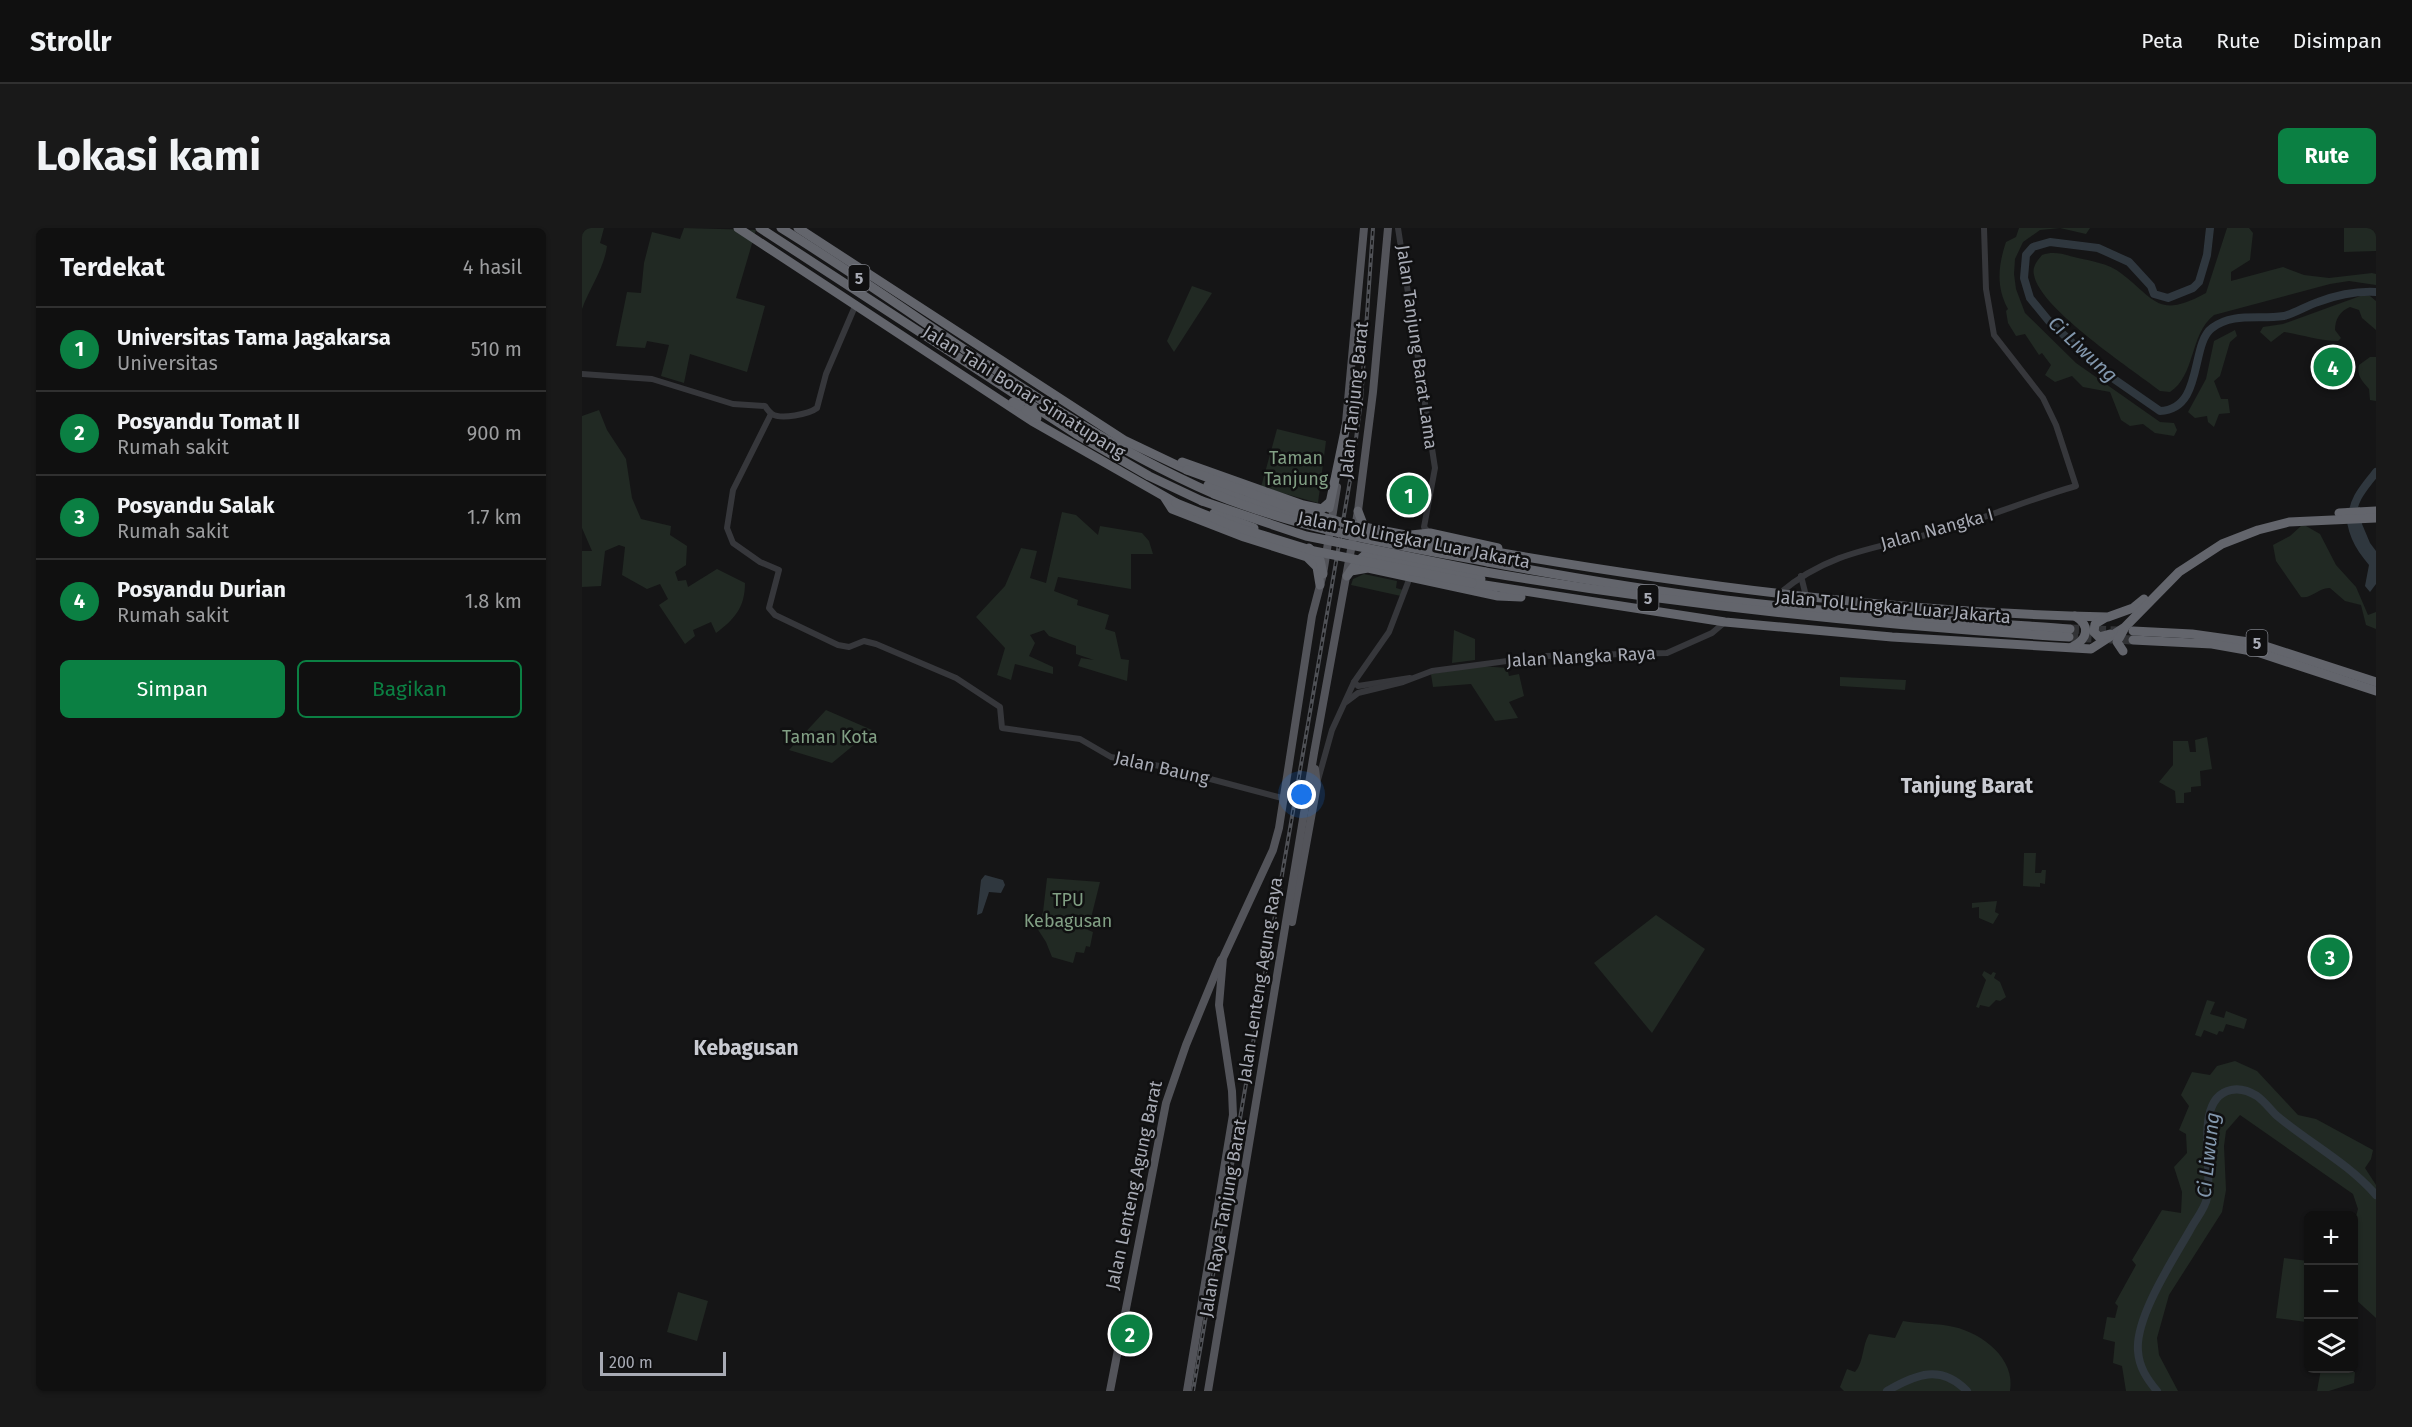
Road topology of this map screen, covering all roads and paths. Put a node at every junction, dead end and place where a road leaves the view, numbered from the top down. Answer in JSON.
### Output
{"nodes":[{"id":1,"x":738,"y":228,"type":"edge"},
{"id":2,"x":760,"y":228,"type":"edge"},
{"id":3,"x":781,"y":228,"type":"edge"},
{"id":4,"x":798,"y":228,"type":"edge"},
{"id":5,"x":1365,"y":228,"type":"edge"},
{"id":6,"x":1383,"y":228,"type":"edge"},
{"id":7,"x":1388,"y":228,"type":"edge"},
{"id":8,"x":1398,"y":228,"type":"edge"},
{"id":9,"x":1984,"y":228,"type":"edge"},
{"id":10,"x":856,"y":304,"type":"junction"},
{"id":11,"x":917,"y":330,"type":"junction"},
{"id":12,"x":941,"y":333,"type":"junction"},
{"id":13,"x":582,"y":374,"type":"edge"},
{"id":14,"x":1373,"y":392,"type":"junction"},
{"id":15,"x":771,"y":414,"type":"junction"},
{"id":16,"x":1346,"y":426,"type":"junction"},
{"id":17,"x":1124,"y":440,"type":"junction"},
{"id":18,"x":1159,"y":459,"type":"junction"},
{"id":19,"x":1108,"y":465,"type":"junction"},
{"id":20,"x":1161,"y":496,"type":"junction"},
{"id":21,"x":1289,"y":501,"type":"junction"},
{"id":22,"x":1330,"y":502,"type":"junction"},
{"id":23,"x":1358,"y":511,"type":"junction"},
{"id":24,"x":2376,"y":511,"type":"edge"},
{"id":25,"x":2329,"y":516,"type":"junction"},
{"id":26,"x":2376,"y":518,"type":"edge"},
{"id":27,"x":1308,"y":519,"type":"junction"},
{"id":28,"x":1319,"y":521,"type":"junction"},
{"id":29,"x":1430,"y":533,"type":"junction"},
{"id":30,"x":1372,"y":535,"type":"junction"},
{"id":31,"x":1383,"y":537,"type":"junction"},
{"id":32,"x":1408,"y":542,"type":"junction"},
{"id":33,"x":1308,"y":547,"type":"junction"},
{"id":34,"x":1287,"y":550,"type":"junction"},
{"id":35,"x":1365,"y":555,"type":"junction"},
{"id":36,"x":1535,"y":558,"type":"junction"},
{"id":37,"x":1400,"y":564,"type":"junction"},
{"id":38,"x":1616,"y":572,"type":"junction"},
{"id":39,"x":1349,"y":573,"type":"junction"},
{"id":40,"x":1323,"y":574,"type":"junction"},
{"id":41,"x":1801,"y":576,"type":"junction"},
{"id":42,"x":1410,"y":577,"type":"junction"},
{"id":43,"x":1320,"y":585,"type":"junction"},
{"id":44,"x":1780,"y":593,"type":"junction"},
{"id":45,"x":1806,"y":596,"type":"junction"},
{"id":46,"x":1547,"y":597,"type":"junction"},
{"id":47,"x":1893,"y":605,"type":"junction"},
{"id":48,"x":1613,"y":606,"type":"junction"},
{"id":49,"x":2136,"y":611,"type":"junction"},
{"id":50,"x":2074,"y":616,"type":"junction"},
{"id":51,"x":1847,"y":617,"type":"junction"},
{"id":52,"x":2108,"y":617,"type":"junction"},
{"id":53,"x":1704,"y":619,"type":"junction"},
{"id":54,"x":1725,"y":622,"type":"junction"},
{"id":55,"x":2022,"y":625,"type":"junction"},
{"id":56,"x":2128,"y":632,"type":"junction"},
{"id":57,"x":1712,"y":633,"type":"junction"},
{"id":58,"x":2070,"y":648,"type":"junction"},
{"id":59,"x":2123,"y":651,"type":"dead end"},
{"id":60,"x":1411,"y":678,"type":"junction"},
{"id":61,"x":1354,"y":682,"type":"junction"},
{"id":62,"x":2376,"y":682,"type":"edge"},
{"id":63,"x":2376,"y":691,"type":"edge"},
{"id":64,"x":1346,"y":702,"type":"junction"},
{"id":65,"x":1314,"y":753,"type":"junction"},
{"id":66,"x":1317,"y":784,"type":"junction"},
{"id":67,"x":1283,"y":801,"type":"junction"},
{"id":68,"x":1298,"y":876,"type":"junction"},
{"id":69,"x":1223,"y":958,"type":"junction"},
{"id":70,"x":1110,"y":1391,"type":"edge"},
{"id":71,"x":1187,"y":1391,"type":"edge"},
{"id":72,"x":1208,"y":1391,"type":"edge"}],
"edges":[{"from":1,"to":10,"type":"highway","name":"Jalan Tahi Bonar Simatupang"},
{"from":2,"to":11,"type":"highway","name":"Jalan Tol Lingkar Luar Jakarta","number":"5"},
{"from":3,"to":12,"type":"highway","name":"Jalan Tol Lingkar Luar Jakarta","number":"5"},
{"from":4,"to":17,"type":"highway","name":"Jalan Tahi Bonar Simatupang"},
{"from":5,"to":16,"type":"main road","name":"Jalan Lenteng Agung Raya"},
{"from":6,"to":14,"type":"main road"},
{"from":7,"to":14,"type":"main road","name":"Jalan Tanjung Barat"},
{"from":8,"to":29,"type":"street","name":"Jalan Tanjung Barat Lama"},
{"from":9,"to":41,"type":"street","name":"Jalan Nangka I"},
{"from":10,"to":15,"type":"street"},
{"from":10,"to":19,"type":"highway","name":"Jalan Tahi Bonar Simatupang"},
{"from":11,"to":19,"type":"highway"},
{"from":11,"to":51,"type":"highway","name":"Jalan Tol Lingkar Luar Jakarta","number":"5","bridge":true},
{"from":12,"to":17,"type":"highway"},
{"from":12,"to":51,"type":"highway","name":"Jalan Tol Lingkar Luar Jakarta","number":"5","bridge":true},
{"from":13,"to":15,"type":"street"},
{"from":14,"to":23,"type":"main road","name":"Jalan Tanjung Barat"},
{"from":15,"to":67,"type":"street","name":"Jalan Baung"},
{"from":16,"to":22,"type":"highway"},
{"from":16,"to":40,"type":"main road","name":"Jalan Lenteng Agung Raya"},
{"from":17,"to":18,"type":"highway","name":"Jalan Tahi Bonar Simatupang"},
{"from":18,"to":21,"type":"highway"},
{"from":18,"to":27,"type":"highway"},
{"from":18,"to":36,"type":"highway","name":"Jalan Tahi Bonar Simatupang","bridge":true},
{"from":19,"to":20,"type":"highway","name":"Jalan Tahi Bonar Simatupang"},
{"from":20,"to":33,"type":"highway"},
{"from":20,"to":34,"type":"highway"},
{"from":20,"to":46,"type":"highway","name":"Jalan Tahi Bonar Simatupang","bridge":true},
{"from":21,"to":22,"type":"highway"},
{"from":21,"to":27,"type":"highway"},
{"from":22,"to":28,"type":"highway"},
{"from":23,"to":30,"type":"highway"},
{"from":23,"to":39,"type":"main road","name":"Jalan Tanjung Barat"},
{"from":24,"to":25,"type":"highway","name":"Jalan Tahi Bonar Simatupang"},
{"from":25,"to":26,"type":"highway","name":"Jalan Tahi Bonar Simatupang"},
{"from":25,"to":49,"type":"highway","name":"Jalan Tahi Bonar Simatupang"},
{"from":27,"to":28,"type":"highway"},
{"from":28,"to":33,"type":"highway"},
{"from":29,"to":31,"type":"highway"},
{"from":29,"to":36,"type":"highway"},
{"from":30,"to":31,"type":"highway"},
{"from":30,"to":35,"type":"highway"},
{"from":31,"to":32,"type":"highway"},
{"from":32,"to":36,"type":"highway"},
{"from":32,"to":37,"type":"highway"},
{"from":33,"to":34,"type":"highway"},
{"from":33,"to":40,"type":"highway"},
{"from":34,"to":43,"type":"highway"},
{"from":35,"to":37,"type":"highway"},
{"from":35,"to":39,"type":"highway"},
{"from":36,"to":38,"type":"highway","name":"Jalan Tahi Bonar Simatupang"},
{"from":37,"to":46,"type":"highway"},
{"from":38,"to":44,"type":"highway","name":"Jalan Tahi Bonar Simatupang"},
{"from":38,"to":51,"type":"highway"},
{"from":39,"to":42,"type":"highway"},
{"from":39,"to":65,"type":"main road","name":"Jalan Lenteng Agung Raya"},
{"from":40,"to":43,"type":"main road","name":"Jalan Lenteng Agung Raya"},
{"from":41,"to":44,"type":"street","name":"Jalan Nangka I"},
{"from":41,"to":45,"type":"street"},
{"from":42,"to":46,"type":"highway"},
{"from":42,"to":61,"type":"street","name":"Jalan Raya Tanjung Barat"},
{"from":43,"to":67,"type":"main road","name":"Jalan Lenteng Agung Raya"},
{"from":44,"to":45,"type":"highway","name":"Jalan Tahi Bonar Simatupang"},
{"from":45,"to":47,"type":"highway","name":"Jalan Tahi Bonar Simatupang"},
{"from":46,"to":48,"type":"highway","name":"Jalan Tahi Bonar Simatupang"},
{"from":47,"to":50,"type":"highway","name":"Jalan Tahi Bonar Simatupang"},
{"from":47,"to":55,"type":"highway"},
{"from":48,"to":51,"type":"highway"},
{"from":48,"to":53,"type":"highway","name":"Jalan Tahi Bonar Simatupang"},
{"from":49,"to":52,"type":"highway","name":"Jalan Tahi Bonar Simatupang"},
{"from":49,"to":56,"type":"highway","name":"Jalan Tahi Bonar Simatupang"},
{"from":50,"to":52,"type":"highway","name":"Jalan Tahi Bonar Simatupang"},
{"from":50,"to":58,"type":"highway"},
{"from":51,"to":55,"type":"highway","name":"Jalan Tol Lingkar Luar Jakarta","number":"5"},
{"from":51,"to":55,"type":"highway","name":"Jalan Tol Lingkar Luar Jakarta","number":"5"},
{"from":52,"to":56,"type":"highway"},
{"from":53,"to":54,"type":"highway","name":"Jalan Tahi Bonar Simatupang"},
{"from":53,"to":57,"type":"street"},
{"from":54,"to":57,"type":"street","name":"Jalan Nangka Raya"},
{"from":54,"to":58,"type":"highway","name":"Jalan Tahi Bonar Simatupang"},
{"from":56,"to":58,"type":"highway","name":"Jalan Tahi Bonar Simatupang"},
{"from":56,"to":59,"type":"highway"},
{"from":56,"to":62,"type":"highway","number":"5"},
{"from":56,"to":63,"type":"highway","number":"5"},
{"from":57,"to":60,"type":"street","name":"Jalan Nangka Raya"},
{"from":60,"to":61,"type":"street","name":"Jalan Nangka Raya"},
{"from":60,"to":64,"type":"street","name":"Jalan Nangka Raya"},
{"from":61,"to":64,"type":"street","name":"Jalan Raya Tanjung Barat"},
{"from":64,"to":66,"type":"street","name":"Jalan Raya Tanjung Barat"},
{"from":65,"to":66,"type":"main road"},
{"from":65,"to":68,"type":"main road","name":"Jalan Lenteng Agung Raya"},
{"from":66,"to":68,"type":"main road","name":"Jalan Raya Tanjung Barat"},
{"from":67,"to":69,"type":"main road","name":"Jalan Lenteng Agung Raya"},
{"from":68,"to":72,"type":"main road","name":"Jalan Raya Tanjung Barat"},
{"from":69,"to":70,"type":"main road","name":"Jalan Lenteng Agung Barat"},
{"from":69,"to":71,"type":"main road","name":"Jalan Lenteng Agung Raya"}]}
